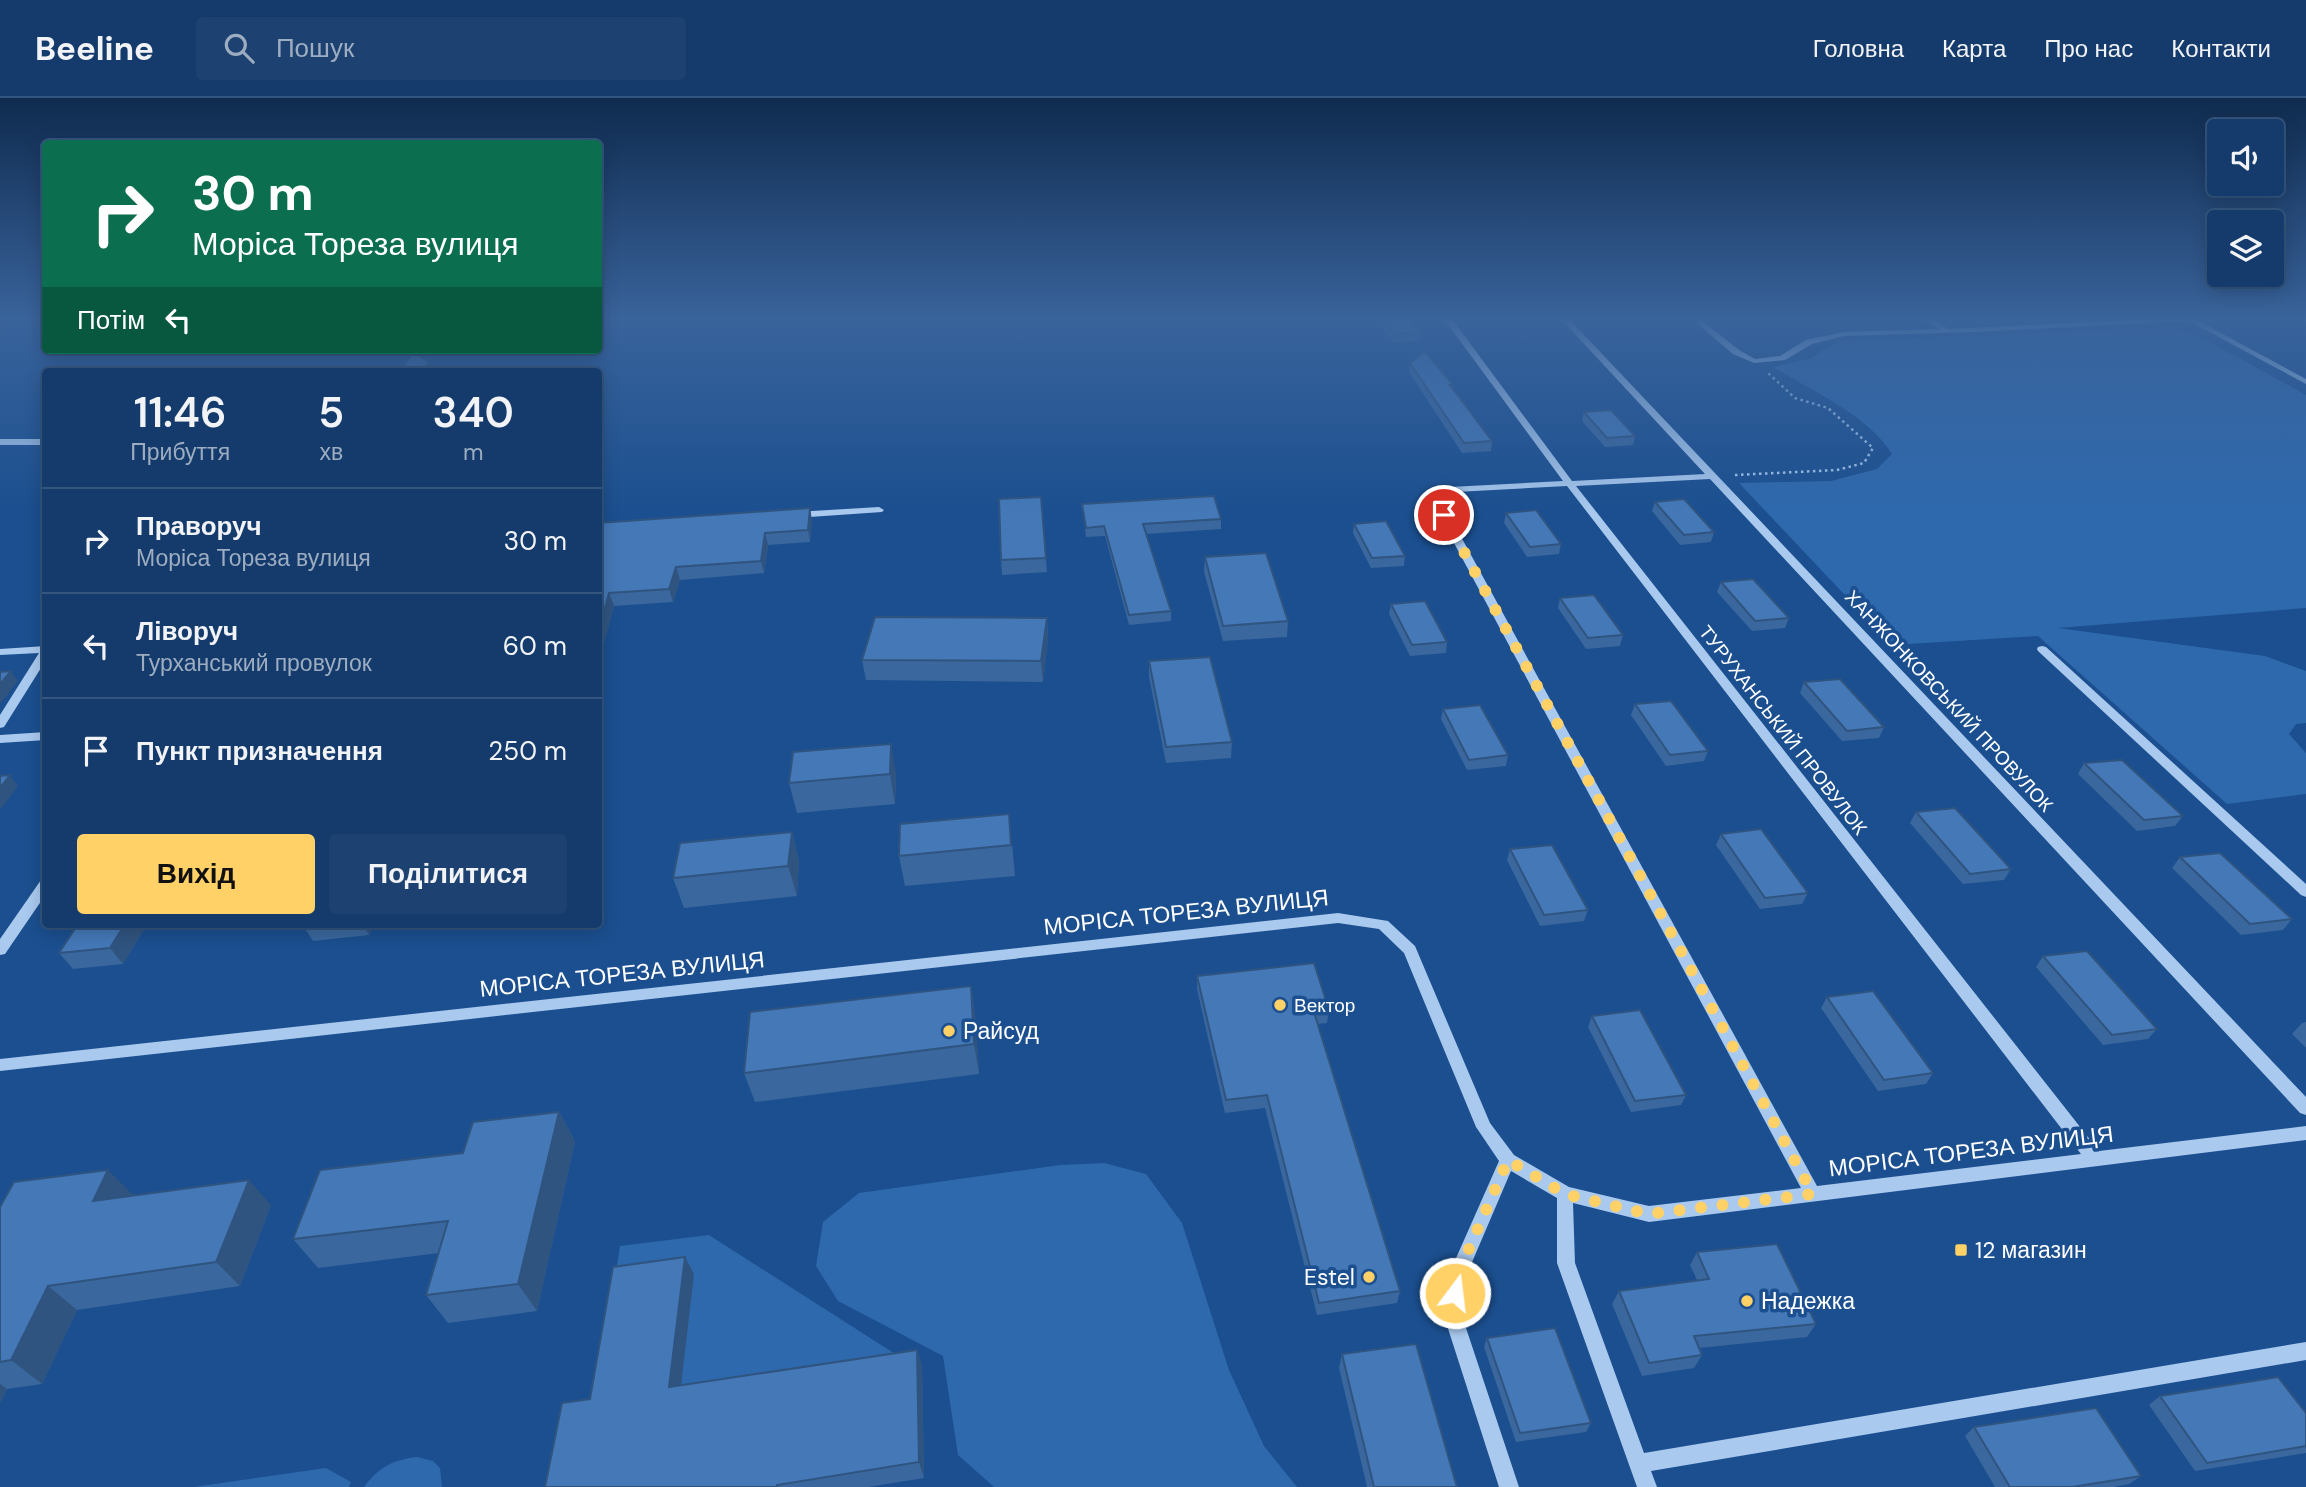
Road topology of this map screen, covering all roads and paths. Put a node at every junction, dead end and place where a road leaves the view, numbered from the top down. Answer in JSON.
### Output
{"nodes":[{"id":1,"x":1496,"y":384,"type":"edge"},
{"id":2,"x":1626,"y":384,"type":"edge"},
{"id":3,"x":1779,"y":384,"type":"edge"},
{"id":4,"x":0,"y":442,"type":"edge"},
{"id":5,"x":42,"y":442,"type":"edge"},
{"id":6,"x":1713,"y":476,"type":"junction"},
{"id":7,"x":1570,"y":484,"type":"junction"},
{"id":8,"x":879,"y":510,"type":"dead end"},
{"id":9,"x":785,"y":516,"type":"edge"},
{"id":10,"x":42,"y":649,"type":"edge"},
{"id":11,"x":2042,"y":649,"type":"dead end"},
{"id":12,"x":0,"y":652,"type":"edge"},
{"id":13,"x":42,"y":656,"type":"edge"},
{"id":14,"x":0,"y":724,"type":"edge"},
{"id":15,"x":42,"y":736,"type":"edge"},
{"id":16,"x":0,"y":739,"type":"edge"},
{"id":17,"x":42,"y":889,"type":"edge"},
{"id":18,"x":2306,"y":892,"type":"edge"},
{"id":19,"x":0,"y":950,"type":"edge"},
{"id":20,"x":0,"y":1065,"type":"edge"},
{"id":21,"x":2306,"y":1108,"type":"edge"},
{"id":22,"x":2306,"y":1133,"type":"edge"},
{"id":23,"x":2095,"y":1159,"type":"junction"},
{"id":24,"x":1508,"y":1160,"type":"junction"},
{"id":25,"x":1565,"y":1194,"type":"junction"},
{"id":26,"x":1813,"y":1194,"type":"junction"},
{"id":27,"x":2306,"y":1351,"type":"edge"},
{"id":28,"x":1638,"y":1464,"type":"junction"},
{"id":29,"x":1509,"y":1487,"type":"edge"},
{"id":30,"x":1647,"y":1487,"type":"edge"}],
"edges":[{"from":1,"to":7,"type":"street","name":"ТУРУХАНСЬКИЙ ПРОВУЛОК"},
{"from":2,"to":6,"type":"street","name":"ХАНЖОНКОВСЬКИЙ ПРОВУЛОК"},
{"from":3,"to":6,"type":"path"},
{"from":4,"to":5,"type":"street"},
{"from":6,"to":7,"type":"street"},
{"from":6,"to":21,"type":"street","name":"ХАНЖОНКОВСЬКИЙ ПРОВУЛОК"},
{"from":7,"to":23,"type":"street","name":"ТУРУХАНСЬКИЙ ПРОВУЛОК"},
{"from":7,"to":26,"type":"street"},
{"from":8,"to":9,"type":"street"},
{"from":10,"to":12,"type":"street"},
{"from":11,"to":18,"type":"street"},
{"from":13,"to":14,"type":"street"},
{"from":15,"to":16,"type":"street"},
{"from":17,"to":19,"type":"street"},
{"from":20,"to":24,"type":"street","name":"МОРІСА ТОРЕЗА ВУЛИЦЯ"},
{"from":22,"to":23,"type":"street","name":"МОРІСА ТОРЕЗА ВУЛИЦЯ"},
{"from":23,"to":26,"type":"street","name":"МОРІСА ТОРЕЗА ВУЛИЦЯ"},
{"from":24,"to":25,"type":"street","name":"МОРІСА ТОРЕЗА ВУЛИЦЯ"},
{"from":24,"to":29,"type":"street"},
{"from":25,"to":26,"type":"street","name":"МОРІСА ТОРЕЗА ВУЛИЦЯ"},
{"from":25,"to":28,"type":"street"},
{"from":27,"to":28,"type":"street"},
{"from":28,"to":30,"type":"street"}]}
